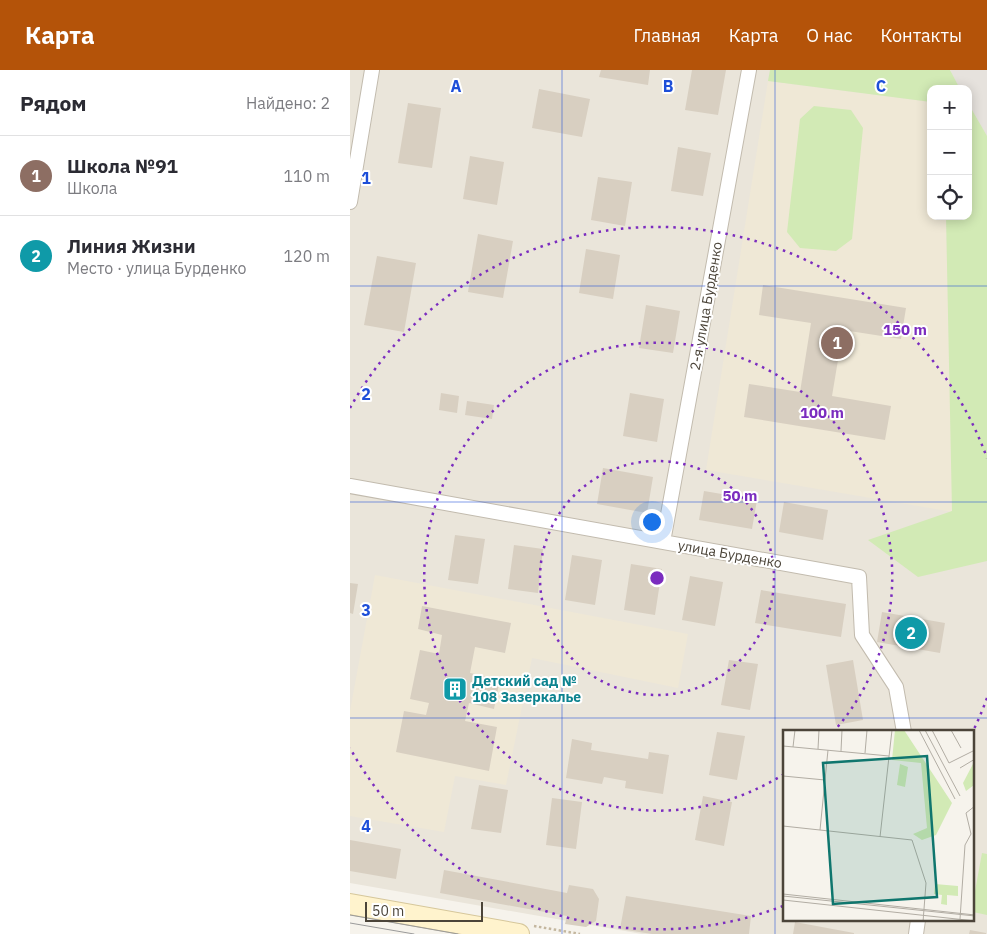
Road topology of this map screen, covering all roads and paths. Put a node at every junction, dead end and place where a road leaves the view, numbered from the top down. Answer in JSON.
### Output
{"nodes":[{"id":1,"x":372,"y":70,"type":"edge"},
{"id":2,"x":749,"y":70,"type":"edge"},
{"id":3,"x":353,"y":170,"type":"edge"},
{"id":4,"x":350,"y":202,"type":"edge"},
{"id":5,"x":350,"y":486,"type":"edge"},
{"id":6,"x":663,"y":542,"type":"junction"},
{"id":7,"x":904,"y":730,"type":"edge"},
{"id":8,"x":350,"y":904,"type":"edge"},
{"id":9,"x":519,"y":934,"type":"edge"}],
"edges":[{"from":1,"to":3,"type":"street"},
{"from":2,"to":6,"type":"street","name":"2-я улица Бурденко"},
{"from":3,"to":4,"type":"street"},
{"from":5,"to":6,"type":"street","name":"улица Бурденко"},
{"from":6,"to":7,"type":"street","name":"улица Бурденко"},
{"from":8,"to":9,"type":"street"}]}
